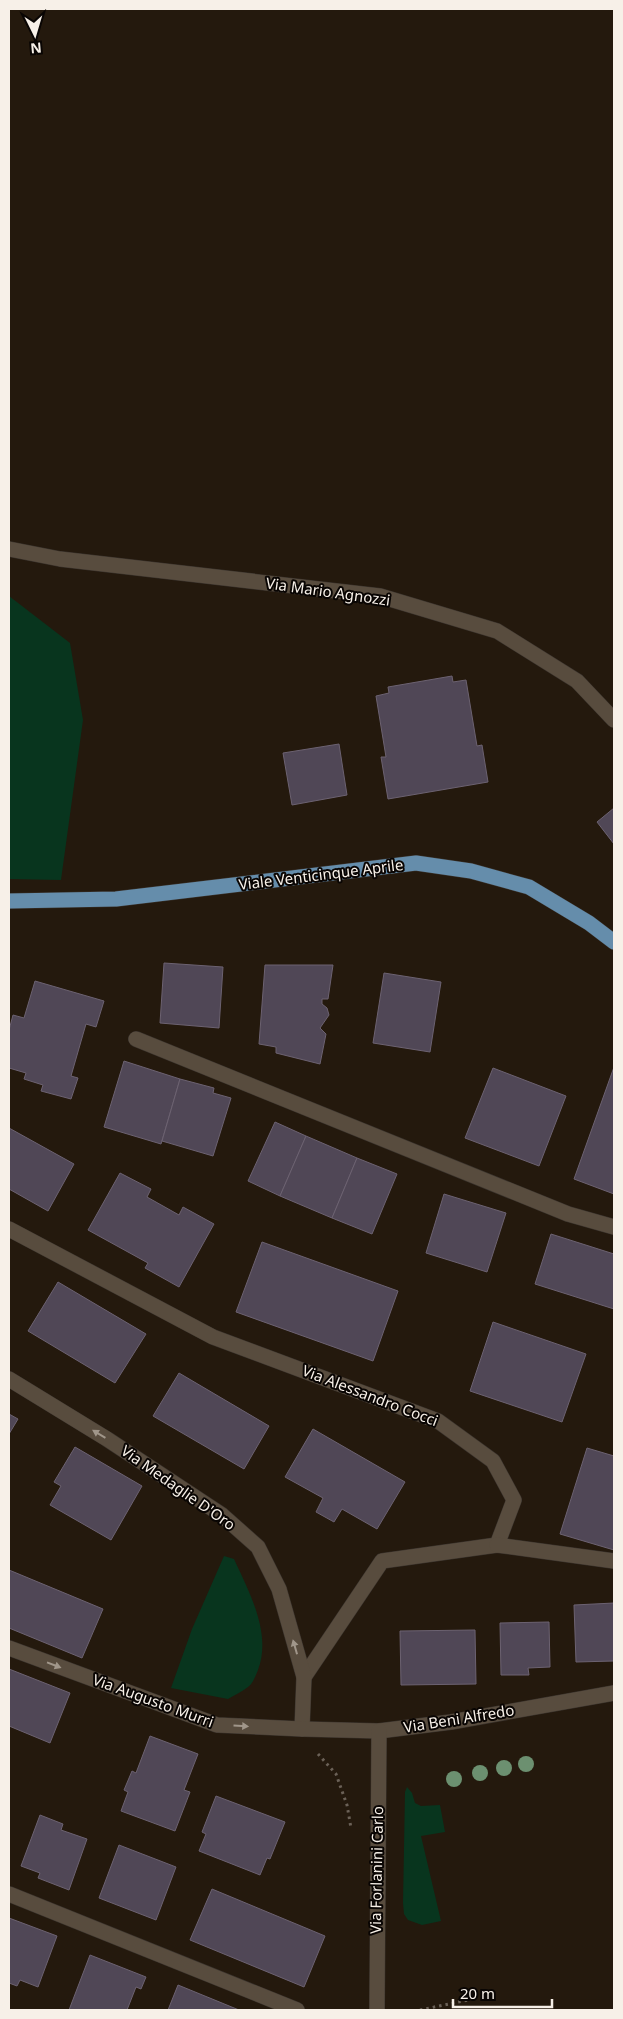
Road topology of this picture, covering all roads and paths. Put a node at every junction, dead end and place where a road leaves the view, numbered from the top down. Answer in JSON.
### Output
{"nodes":[{"id":1,"x":9,"y":549,"type":"edge"},
{"id":2,"x":614,"y":720,"type":"edge"},
{"id":3,"x":9,"y":901,"type":"edge"},
{"id":4,"x":614,"y":942,"type":"edge"},
{"id":5,"x":136,"y":1039,"type":"dead end"},
{"id":6,"x":614,"y":1227,"type":"edge"},
{"id":7,"x":9,"y":1229,"type":"edge"},
{"id":8,"x":9,"y":1379,"type":"edge"},
{"id":9,"x":497,"y":1545,"type":"junction"},
{"id":10,"x":614,"y":1561,"type":"edge"},
{"id":11,"x":9,"y":1648,"type":"edge"},
{"id":12,"x":304,"y":1677,"type":"junction"},
{"id":13,"x":614,"y":1692,"type":"edge"},
{"id":14,"x":302,"y":1730,"type":"junction"},
{"id":15,"x":378,"y":1730,"type":"junction"},
{"id":16,"x":310,"y":1751,"type":"dead end"},
{"id":17,"x":352,"y":1833,"type":"dead end"},
{"id":18,"x":9,"y":1894,"type":"edge"},
{"id":19,"x":468,"y":2000,"type":"dead end"},
{"id":20,"x":297,"y":2010,"type":"edge"},
{"id":21,"x":377,"y":2010,"type":"edge"},
{"id":22,"x":420,"y":2010,"type":"edge"}],
"edges":[{"from":1,"to":2,"type":"street","name":"Via Mario Agnozzi"},
{"from":3,"to":4,"type":"main road","name":"Viale Venticinque Aprile"},
{"from":5,"to":6,"type":"street"},
{"from":7,"to":9,"type":"street","name":"Via Alessandro Cocci"},
{"from":12,"to":8,"type":"street","name":"Via Medaglie D'Oro","one_way":true},
{"from":9,"to":10,"type":"street"},
{"from":9,"to":12,"type":"street"},
{"from":11,"to":14,"type":"street","name":"Via Augusto Murri","one_way":true},
{"from":12,"to":14,"type":"street","name":"Via Medaglie D'Oro"},
{"from":13,"to":15,"type":"street","name":"Via Beni Alfredo"},
{"from":14,"to":15,"type":"street","name":"Via Beni Alfredo"},
{"from":15,"to":21,"type":"street","name":"Via Forlanini Carlo"},
{"from":16,"to":17,"type":"path"},
{"from":18,"to":20,"type":"street"},
{"from":19,"to":22,"type":"path"}]}
